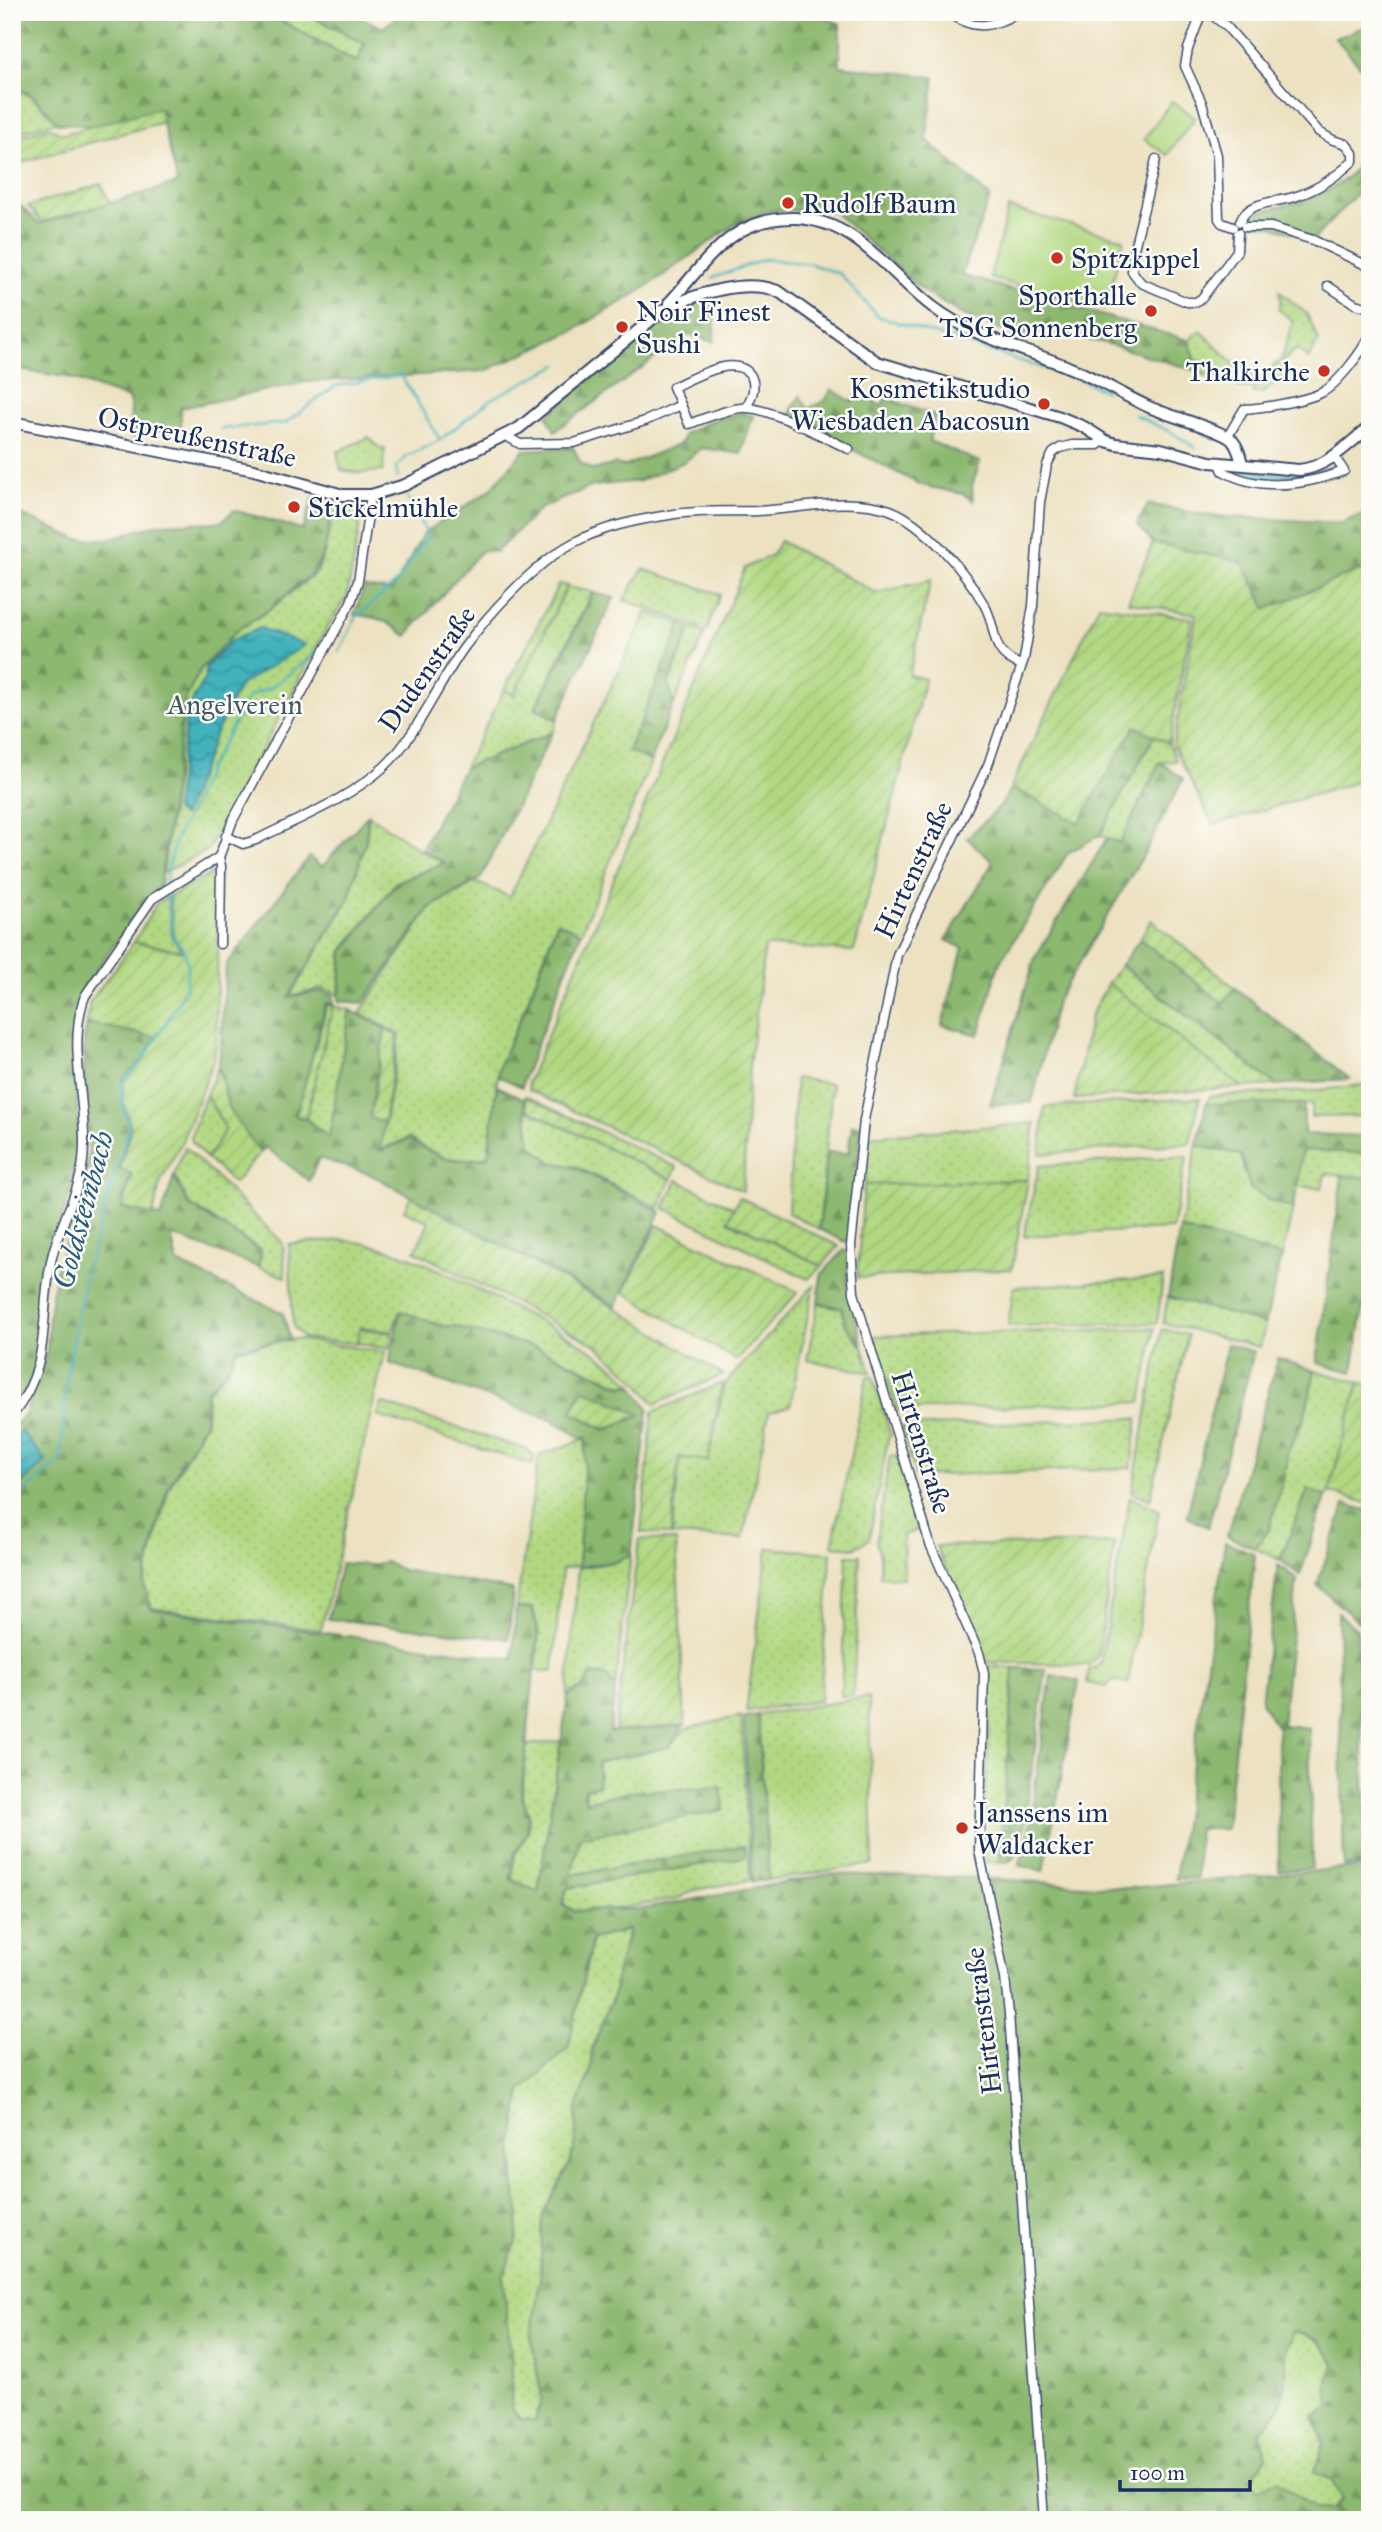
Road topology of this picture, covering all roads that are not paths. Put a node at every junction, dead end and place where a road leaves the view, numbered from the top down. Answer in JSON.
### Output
{"nodes":[{"id":1,"x":949,"y":12,"type":"edge"},
{"id":2,"x":1021,"y":12,"type":"edge"},
{"id":3,"x":1202,"y":12,"type":"edge"},
{"id":4,"x":1208,"y":12,"type":"edge"},
{"id":5,"x":1156,"y":159,"type":"dead end"},
{"id":6,"x":1239,"y":227,"type":"junction"},
{"id":7,"x":1370,"y":267,"type":"edge"},
{"id":8,"x":695,"y":275,"type":"junction"},
{"id":9,"x":1328,"y":286,"type":"dead end"},
{"id":10,"x":706,"y":292,"type":"junction"},
{"id":11,"x":1370,"y":308,"type":"edge"},
{"id":12,"x":662,"y":311,"type":"junction"},
{"id":13,"x":1370,"y":334,"type":"edge"},
{"id":14,"x":681,"y":405,"type":"junction"},
{"id":15,"x":746,"y":408,"type":"junction"},
{"id":16,"x":12,"y":422,"type":"edge"},
{"id":17,"x":1370,"y":427,"type":"edge"},
{"id":18,"x":506,"y":436,"type":"junction"},
{"id":19,"x":1228,"y":436,"type":"junction"},
{"id":20,"x":1104,"y":440,"type":"junction"},
{"id":21,"x":849,"y":449,"type":"dead end"},
{"id":22,"x":1334,"y":456,"type":"junction"},
{"id":23,"x":1219,"y":462,"type":"junction"},
{"id":24,"x":1242,"y":464,"type":"junction"},
{"id":25,"x":371,"y":495,"type":"junction"},
{"id":26,"x":1021,"y":665,"type":"junction"},
{"id":27,"x":226,"y":836,"type":"junction"},
{"id":28,"x":219,"y":857,"type":"junction"},
{"id":29,"x":220,"y":944,"type":"dead end"},
{"id":30,"x":12,"y":1416,"type":"edge"},
{"id":31,"x":1044,"y":2520,"type":"edge"}],
"edges":[{"from":1,"to":2,"type":"street"},
{"from":3,"to":6,"type":"street"},
{"from":4,"to":6,"type":"street"},
{"from":5,"to":6,"type":"street"},
{"from":6,"to":7,"type":"street"},
{"from":8,"to":10,"type":"main road"},
{"from":8,"to":12,"type":"main road"},
{"from":8,"to":19,"type":"main road"},
{"from":9,"to":11,"type":"street"},
{"from":10,"to":12,"type":"main road"},
{"from":10,"to":20,"type":"main road"},
{"from":12,"to":18,"type":"main road","name":"Ostpreußenstraße"},
{"from":13,"to":19,"type":"street"},
{"from":14,"to":15,"type":"street"},
{"from":14,"to":15,"type":"street"},
{"from":14,"to":18,"type":"street"},
{"from":15,"to":21,"type":"street"},
{"from":16,"to":25,"type":"main road","name":"Ostpreußenstraße"},
{"from":17,"to":22,"type":"main road"},
{"from":18,"to":25,"type":"main road","name":"Ostpreußenstraße"},
{"from":19,"to":24,"type":"main road"},
{"from":20,"to":23,"type":"main road"},
{"from":20,"to":26,"type":"street","name":"Hirtenstraße"},
{"from":22,"to":23,"type":"street"},
{"from":22,"to":24,"type":"main road"},
{"from":23,"to":24,"type":"main road"},
{"from":25,"to":27,"type":"street"},
{"from":26,"to":27,"type":"street","name":"Dudenstraße"},
{"from":26,"to":31,"type":"street","name":"Hirtenstraße"},
{"from":27,"to":28,"type":"street"},
{"from":28,"to":29,"type":"street"},
{"from":28,"to":30,"type":"street"}]}
